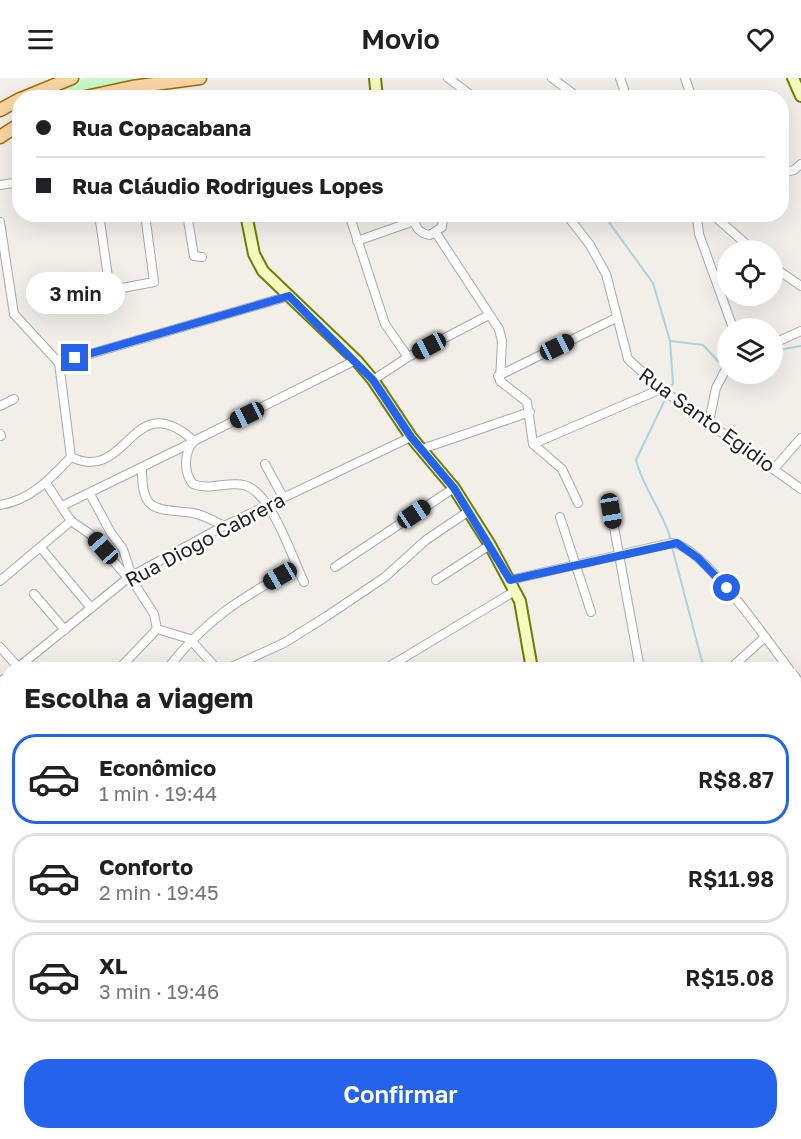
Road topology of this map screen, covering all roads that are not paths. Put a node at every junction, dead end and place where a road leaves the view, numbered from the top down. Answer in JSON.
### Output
{"nodes":[{"id":1,"x":72,"y":78,"type":"edge"},
{"id":2,"x":191,"y":78,"type":"edge"},
{"id":3,"x":448,"y":78,"type":"edge"},
{"id":4,"x":552,"y":78,"type":"edge"},
{"id":5,"x":793,"y":78,"type":"edge"},
{"id":6,"x":166,"y":80,"type":"edge"},
{"id":7,"x":57,"y":81,"type":"edge"},
{"id":8,"x":38,"y":90,"type":"edge"},
{"id":9,"x":125,"y":90,"type":"edge"},
{"id":10,"x":464,"y":90,"type":"edge"},
{"id":11,"x":568,"y":90,"type":"edge"},
{"id":12,"x":801,"y":96,"type":"edge"},
{"id":13,"x":100,"y":222,"type":"edge"},
{"id":14,"x":146,"y":222,"type":"edge"},
{"id":15,"x":188,"y":222,"type":"edge"},
{"id":16,"x":248,"y":222,"type":"edge"},
{"id":17,"x":352,"y":222,"type":"edge"},
{"id":18,"x":405,"y":222,"type":"edge"},
{"id":19,"x":416,"y":222,"type":"edge"},
{"id":20,"x":442,"y":222,"type":"edge"},
{"id":21,"x":572,"y":222,"type":"edge"},
{"id":22,"x":696,"y":222,"type":"edge"},
{"id":23,"x":721,"y":222,"type":"edge"},
{"id":24,"x":0,"y":223,"type":"edge"},
{"id":25,"x":436,"y":233,"type":"junction"},
{"id":26,"x":742,"y":240,"type":"edge"},
{"id":27,"x":357,"y":241,"type":"junction"},
{"id":28,"x":202,"y":257,"type":"dead end"},
{"id":29,"x":783,"y":274,"type":"edge"},
{"id":30,"x":801,"y":286,"type":"edge"},
{"id":31,"x":110,"y":291,"type":"junction"},
{"id":32,"x":289,"y":296,"type":"junction"},
{"id":33,"x":64,"y":299,"type":"dead end"},
{"id":34,"x":489,"y":315,"type":"junction"},
{"id":35,"x":616,"y":318,"type":"junction"},
{"id":36,"x":729,"y":318,"type":"edge"},
{"id":37,"x":798,"y":333,"type":"edge"},
{"id":38,"x":783,"y":339,"type":"edge"},
{"id":39,"x":801,"y":344,"type":"edge"},
{"id":40,"x":408,"y":357,"type":"junction"},
{"id":41,"x":356,"y":360,"type":"junction"},
{"id":42,"x":59,"y":363,"type":"junction"},
{"id":43,"x":498,"y":376,"type":"junction"},
{"id":44,"x":373,"y":380,"type":"junction"},
{"id":45,"x":718,"y":384,"type":"edge"},
{"id":46,"x":661,"y":389,"type":"junction"},
{"id":47,"x":14,"y":399,"type":"dead end"},
{"id":48,"x":0,"y":406,"type":"edge"},
{"id":49,"x":530,"y":412,"type":"junction"},
{"id":50,"x":709,"y":422,"type":"junction"},
{"id":51,"x":411,"y":437,"type":"junction"},
{"id":52,"x":801,"y":438,"type":"edge"},
{"id":53,"x":193,"y":442,"type":"junction"},
{"id":54,"x":533,"y":444,"type":"junction"},
{"id":55,"x":422,"y":449,"type":"junction"},
{"id":56,"x":71,"y":457,"type":"junction"},
{"id":57,"x":265,"y":464,"type":"dead end"},
{"id":58,"x":142,"y":469,"type":"junction"},
{"id":59,"x":774,"y":469,"type":"junction"},
{"id":60,"x":46,"y":483,"type":"junction"},
{"id":61,"x":454,"y":488,"type":"junction"},
{"id":62,"x":801,"y":489,"type":"edge"},
{"id":63,"x":90,"y":494,"type":"junction"},
{"id":64,"x":283,"y":497,"type":"junction"},
{"id":65,"x":578,"y":503,"type":"dead end"},
{"id":66,"x":0,"y":505,"type":"edge"},
{"id":67,"x":267,"y":505,"type":"junction"},
{"id":68,"x":63,"y":506,"type":"junction"},
{"id":69,"x":470,"y":511,"type":"junction"},
{"id":70,"x":611,"y":511,"type":"dead end"},
{"id":71,"x":560,"y":517,"type":"dead end"},
{"id":72,"x":71,"y":521,"type":"junction"},
{"id":73,"x":224,"y":526,"type":"junction"},
{"id":74,"x":490,"y":545,"type":"junction"},
{"id":75,"x":41,"y":548,"type":"junction"},
{"id":76,"x":618,"y":556,"type":"junction"},
{"id":77,"x":578,"y":566,"type":"junction"},
{"id":78,"x":296,"y":567,"type":"junction"},
{"id":79,"x":335,"y":567,"type":"dead end"},
{"id":80,"x":130,"y":577,"type":"junction"},
{"id":81,"x":0,"y":580,"type":"edge"},
{"id":82,"x":436,"y":580,"type":"dead end"},
{"id":83,"x":304,"y":582,"type":"dead end"},
{"id":84,"x":512,"y":585,"type":"junction"},
{"id":85,"x":34,"y":594,"type":"dead end"},
{"id":86,"x":91,"y":608,"type":"junction"},
{"id":87,"x":591,"y":612,"type":"dead end"},
{"id":88,"x":157,"y":629,"type":"junction"},
{"id":89,"x":65,"y":630,"type":"junction"},
{"id":90,"x":765,"y":637,"type":"junction"},
{"id":91,"x":190,"y":639,"type":"junction"},
{"id":92,"x":0,"y":647,"type":"edge"},
{"id":93,"x":12,"y":662,"type":"edge"},
{"id":94,"x":25,"y":662,"type":"edge"},
{"id":95,"x":126,"y":662,"type":"edge"},
{"id":96,"x":172,"y":662,"type":"edge"},
{"id":97,"x":211,"y":662,"type":"edge"},
{"id":98,"x":243,"y":662,"type":"edge"},
{"id":99,"x":396,"y":662,"type":"edge"},
{"id":100,"x":531,"y":662,"type":"edge"},
{"id":101,"x":639,"y":662,"type":"edge"},
{"id":102,"x":738,"y":662,"type":"edge"},
{"id":103,"x":784,"y":662,"type":"edge"}],
"edges":[{"from":1,"to":7,"type":"main road"},
{"from":2,"to":6,"type":"main road"},
{"from":3,"to":10,"type":"street"},
{"from":4,"to":11,"type":"street"},
{"from":5,"to":12,"type":"street"},
{"from":6,"to":9,"type":"main road"},
{"from":7,"to":8,"type":"main road"},
{"from":13,"to":31,"type":"street"},
{"from":14,"to":31,"type":"street"},
{"from":15,"to":28,"type":"street"},
{"from":16,"to":32,"type":"street"},
{"from":17,"to":27,"type":"street"},
{"from":18,"to":27,"type":"street"},
{"from":19,"to":25,"type":"street"},
{"from":20,"to":25,"type":"street"},
{"from":21,"to":35,"type":"street","name":"Rua Santo Egidio"},
{"from":22,"to":36,"type":"street"},
{"from":23,"to":26,"type":"street"},
{"from":24,"to":42,"type":"street"},
{"from":25,"to":34,"type":"street"},
{"from":27,"to":40,"type":"street"},
{"from":29,"to":30,"type":"street"},
{"from":31,"to":33,"type":"street"},
{"from":32,"to":41,"type":"street"},
{"from":32,"to":42,"type":"street"},
{"from":34,"to":40,"type":"street"},
{"from":34,"to":43,"type":"street"},
{"from":35,"to":43,"type":"street"},
{"from":35,"to":46,"type":"street","name":"Rua Santo Egidio"},
{"from":37,"to":38,"type":"street"},
{"from":37,"to":39,"type":"street"},
{"from":40,"to":44,"type":"street"},
{"from":41,"to":44,"type":"street"},
{"from":41,"to":53,"type":"street"},
{"from":42,"to":56,"type":"street"},
{"from":43,"to":49,"type":"street"},
{"from":44,"to":51,"type":"street"},
{"from":45,"to":50,"type":"street"},
{"from":46,"to":50,"type":"street","name":"Rua Santo Egidio"},
{"from":46,"to":54,"type":"street"},
{"from":47,"to":48,"type":"street"},
{"from":49,"to":54,"type":"street"},
{"from":49,"to":55,"type":"street"},
{"from":50,"to":59,"type":"street","name":"Rua Santo Egidio"},
{"from":51,"to":55,"type":"street"},
{"from":51,"to":64,"type":"street","name":"Rua Diogo Cabrera"},
{"from":52,"to":59,"type":"street"},
{"from":53,"to":56,"type":"street"},
{"from":53,"to":58,"type":"street"},
{"from":53,"to":67,"type":"street"},
{"from":54,"to":65,"type":"street"},
{"from":55,"to":61,"type":"street"},
{"from":56,"to":60,"type":"street"},
{"from":57,"to":64,"type":"street"},
{"from":58,"to":63,"type":"street"},
{"from":58,"to":73,"type":"street"},
{"from":59,"to":62,"type":"street","name":"Rua Santo Egidio"},
{"from":60,"to":66,"type":"street"},
{"from":60,"to":68,"type":"street"},
{"from":61,"to":69,"type":"street"},
{"from":61,"to":79,"type":"street"},
{"from":63,"to":68,"type":"street"},
{"from":63,"to":80,"type":"street"},
{"from":64,"to":67,"type":"street","name":"Rua Diogo Cabrera"},
{"from":67,"to":73,"type":"street","name":"Rua Diogo Cabrera"},
{"from":67,"to":78,"type":"street"},
{"from":68,"to":72,"type":"street"},
{"from":69,"to":74,"type":"street"},
{"from":69,"to":98,"type":"street"},
{"from":70,"to":76,"type":"street"},
{"from":71,"to":77,"type":"street"},
{"from":72,"to":75,"type":"street"},
{"from":72,"to":80,"type":"street"},
{"from":73,"to":80,"type":"street","name":"Rua Diogo Cabrera"},
{"from":74,"to":82,"type":"street"},
{"from":74,"to":84,"type":"street"},
{"from":75,"to":81,"type":"street"},
{"from":75,"to":86,"type":"street"},
{"from":76,"to":77,"type":"street"},
{"from":76,"to":90,"type":"street"},
{"from":76,"to":101,"type":"street"},
{"from":77,"to":84,"type":"street"},
{"from":77,"to":87,"type":"street"},
{"from":78,"to":83,"type":"street"},
{"from":78,"to":91,"type":"street"},
{"from":80,"to":86,"type":"street","name":"Rua Diogo Cabrera"},
{"from":80,"to":88,"type":"street"},
{"from":84,"to":99,"type":"street"},
{"from":84,"to":100,"type":"street"},
{"from":85,"to":89,"type":"street"},
{"from":86,"to":89,"type":"street","name":"Rua Diogo Cabrera"},
{"from":88,"to":91,"type":"street"},
{"from":88,"to":95,"type":"street"},
{"from":89,"to":94,"type":"street","name":"Rua Diogo Cabrera"},
{"from":90,"to":102,"type":"street"},
{"from":90,"to":103,"type":"street"},
{"from":91,"to":96,"type":"street"},
{"from":91,"to":97,"type":"street"},
{"from":92,"to":93,"type":"street"}]}
